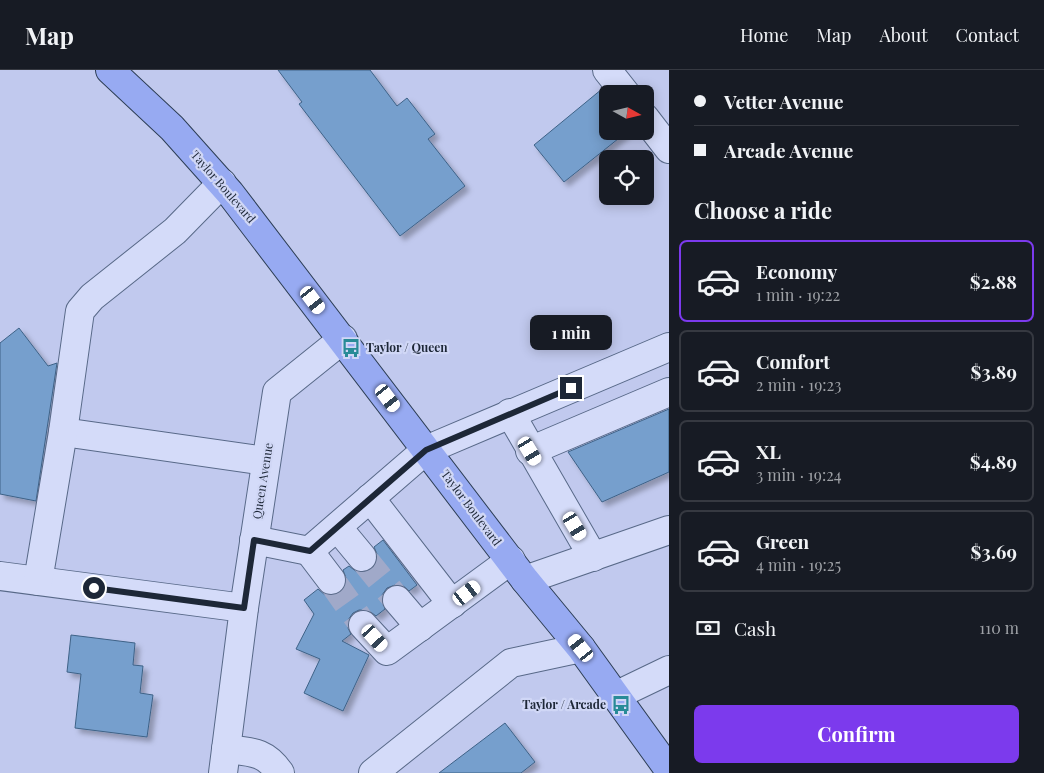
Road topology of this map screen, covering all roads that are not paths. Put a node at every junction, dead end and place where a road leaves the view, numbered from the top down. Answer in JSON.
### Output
{"nodes":[{"id":1,"x":110,"y":70,"type":"edge"},
{"id":2,"x":607,"y":70,"type":"edge"},
{"id":3,"x":619,"y":85,"type":"edge"},
{"id":4,"x":654,"y":129,"type":"edge"},
{"id":5,"x":669,"y":148,"type":"edge"},
{"id":6,"x":222,"y":184,"type":"junction"},
{"id":7,"x":343,"y":338,"type":"junction"},
{"id":8,"x":669,"y":347,"type":"edge"},
{"id":9,"x":669,"y":392,"type":"edge"},
{"id":10,"x":510,"y":413,"type":"junction"},
{"id":11,"x":64,"y":432,"type":"junction"},
{"id":12,"x":426,"y":450,"type":"junction"},
{"id":13,"x":530,"y":451,"type":"junction"},
{"id":14,"x":266,"y":461,"type":"junction"},
{"id":15,"x":370,"y":498,"type":"junction"},
{"id":16,"x":338,"y":528,"type":"junction"},
{"id":17,"x":669,"y":530,"type":"edge"},
{"id":18,"x":254,"y":540,"type":"junction"},
{"id":19,"x":310,"y":551,"type":"junction"},
{"id":20,"x":362,"y":556,"type":"tunnel mouth"},
{"id":21,"x":593,"y":557,"type":"junction"},
{"id":22,"x":518,"y":570,"type":"junction"},
{"id":23,"x":0,"y":576,"type":"edge"},
{"id":24,"x":330,"y":580,"type":"tunnel mouth"},
{"id":25,"x":38,"y":581,"type":"junction"},
{"id":26,"x":397,"y":600,"type":"tunnel mouth"},
{"id":27,"x":452,"y":604,"type":"junction"},
{"id":28,"x":244,"y":608,"type":"junction"},
{"id":29,"x":364,"y":625,"type":"tunnel mouth"},
{"id":30,"x":420,"y":627,"type":"junction"},
{"id":31,"x":581,"y":648,"type":"junction"},
{"id":32,"x":669,"y":670,"type":"edge"},
{"id":33,"x":615,"y":696,"type":"junction"},
{"id":34,"x":224,"y":761,"type":"edge"},
{"id":35,"x":666,"y":770,"type":"edge"},
{"id":36,"x":280,"y":773,"type":"edge"},
{"id":37,"x":373,"y":773,"type":"edge"}],
"edges":[{"from":1,"to":6,"type":"main road","name":"Taylor Boulevard"},
{"from":2,"to":3,"type":"street"},
{"from":4,"to":5,"type":"street"},
{"from":6,"to":7,"type":"main road","name":"Taylor Boulevard"},
{"from":6,"to":11,"type":"street"},
{"from":7,"to":12,"type":"main road","name":"Taylor Boulevard"},
{"from":7,"to":14,"type":"street","name":"Queen Avenue"},
{"from":8,"to":10,"type":"street"},
{"from":9,"to":13,"type":"street"},
{"from":10,"to":12,"type":"street"},
{"from":10,"to":13,"type":"street"},
{"from":11,"to":14,"type":"street"},
{"from":11,"to":25,"type":"street"},
{"from":12,"to":15,"type":"street"},
{"from":12,"to":22,"type":"main road","name":"Taylor Boulevard"},
{"from":13,"to":21,"type":"street"},
{"from":14,"to":18,"type":"street","name":"Queen Avenue"},
{"from":15,"to":16,"type":"street"},
{"from":15,"to":27,"type":"street"},
{"from":16,"to":19,"type":"street"},
{"from":16,"to":20,"type":"street"},
{"from":17,"to":21,"type":"street"},
{"from":18,"to":19,"type":"street"},
{"from":18,"to":28,"type":"street","name":"Queen Avenue"},
{"from":19,"to":24,"type":"street"},
{"from":21,"to":22,"type":"street"},
{"from":22,"to":27,"type":"street"},
{"from":22,"to":31,"type":"main road","name":"Taylor Boulevard"},
{"from":23,"to":25,"type":"street"},
{"from":25,"to":28,"type":"street"},
{"from":26,"to":30,"type":"street"},
{"from":27,"to":30,"type":"street"},
{"from":28,"to":34,"type":"street","name":"Queen Avenue"},
{"from":29,"to":30,"type":"street"},
{"from":31,"to":33,"type":"main road","name":"Taylor Boulevard"},
{"from":31,"to":37,"type":"street"},
{"from":32,"to":33,"type":"street"},
{"from":33,"to":35,"type":"main road","name":"Taylor Boulevard"},
{"from":34,"to":36,"type":"street"}]}
